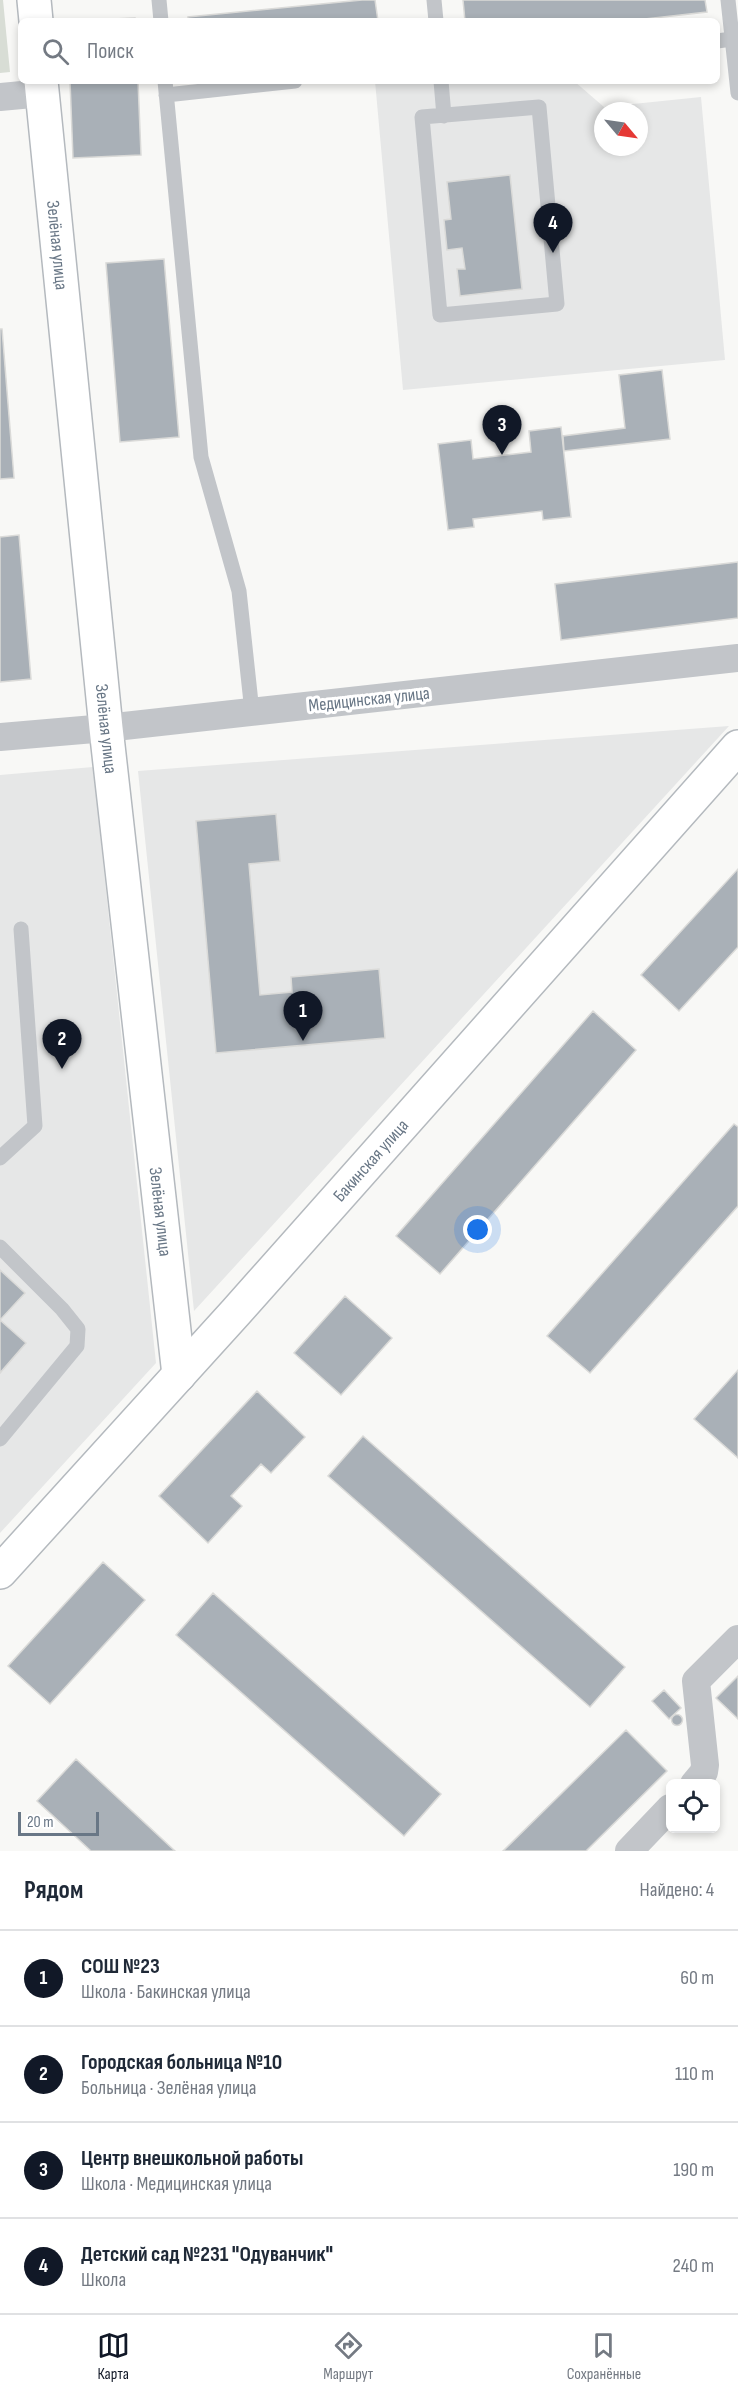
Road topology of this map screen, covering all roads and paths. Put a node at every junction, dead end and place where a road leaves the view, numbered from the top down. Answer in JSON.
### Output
{"nodes":[{"id":1,"x":34,"y":0,"type":"edge"},
{"id":2,"x":159,"y":0,"type":"edge"},
{"id":3,"x":434,"y":0,"type":"edge"},
{"id":4,"x":728,"y":0,"type":"edge"},
{"id":5,"x":36,"y":18,"type":"edge"},
{"id":6,"x":161,"y":18,"type":"edge"},
{"id":7,"x":436,"y":18,"type":"edge"},
{"id":8,"x":724,"y":40,"type":"edge"},
{"id":9,"x":240,"y":84,"type":"edge"},
{"id":10,"x":441,"y":84,"type":"edge"},
{"id":11,"x":42,"y":87,"type":"edge"},
{"id":12,"x":166,"y":88,"type":"edge"},
{"id":13,"x":738,"y":93,"type":"edge"},
{"id":14,"x":0,"y":97,"type":"edge"},
{"id":15,"x":444,"y":116,"type":"junction"},
{"id":16,"x":738,"y":658,"type":"edge"},
{"id":17,"x":252,"y":712,"type":"junction"},
{"id":18,"x":106,"y":728,"type":"junction"},
{"id":19,"x":0,"y":737,"type":"edge"},
{"id":20,"x":738,"y":747,"type":"edge"},
{"id":21,"x":21,"y":929,"type":"dead end"},
{"id":22,"x":0,"y":1158,"type":"edge"},
{"id":23,"x":0,"y":1247,"type":"edge"},
{"id":24,"x":179,"y":1375,"type":"junction"},
{"id":25,"x":0,"y":1439,"type":"edge"},
{"id":26,"x":0,"y":1572,"type":"edge"},
{"id":27,"x":738,"y":1639,"type":"edge"},
{"id":28,"x":699,"y":1778,"type":"edge"},
{"id":29,"x":666,"y":1812,"type":"edge"},
{"id":30,"x":629,"y":1851,"type":"edge"}],
"edges":[{"from":1,"to":5,"type":"street"},
{"from":2,"to":6,"type":"lane"},
{"from":3,"to":7,"type":"lane"},
{"from":4,"to":8,"type":"lane"},
{"from":8,"to":13,"type":"lane"},
{"from":9,"to":12,"type":"lane"},
{"from":10,"to":15,"type":"lane"},
{"from":11,"to":14,"type":"street"},
{"from":11,"to":18,"type":"street","name":"Зелёная улица"},
{"from":12,"to":17,"type":"lane"},
{"from":15,"to":15,"type":"lane"},
{"from":16,"to":17,"type":"street","name":"Медицинская улица"},
{"from":17,"to":18,"type":"street","name":"Медицинская улица"},
{"from":18,"to":19,"type":"street","name":"Медицинская улица"},
{"from":18,"to":24,"type":"street","name":"Зелёная улица"},
{"from":20,"to":24,"type":"street","name":"Бакинская улица"},
{"from":21,"to":22,"type":"lane"},
{"from":23,"to":25,"type":"lane"},
{"from":24,"to":26,"type":"street","name":"Бакинская улица"},
{"from":27,"to":28,"type":"street"},
{"from":29,"to":30,"type":"street"}]}
